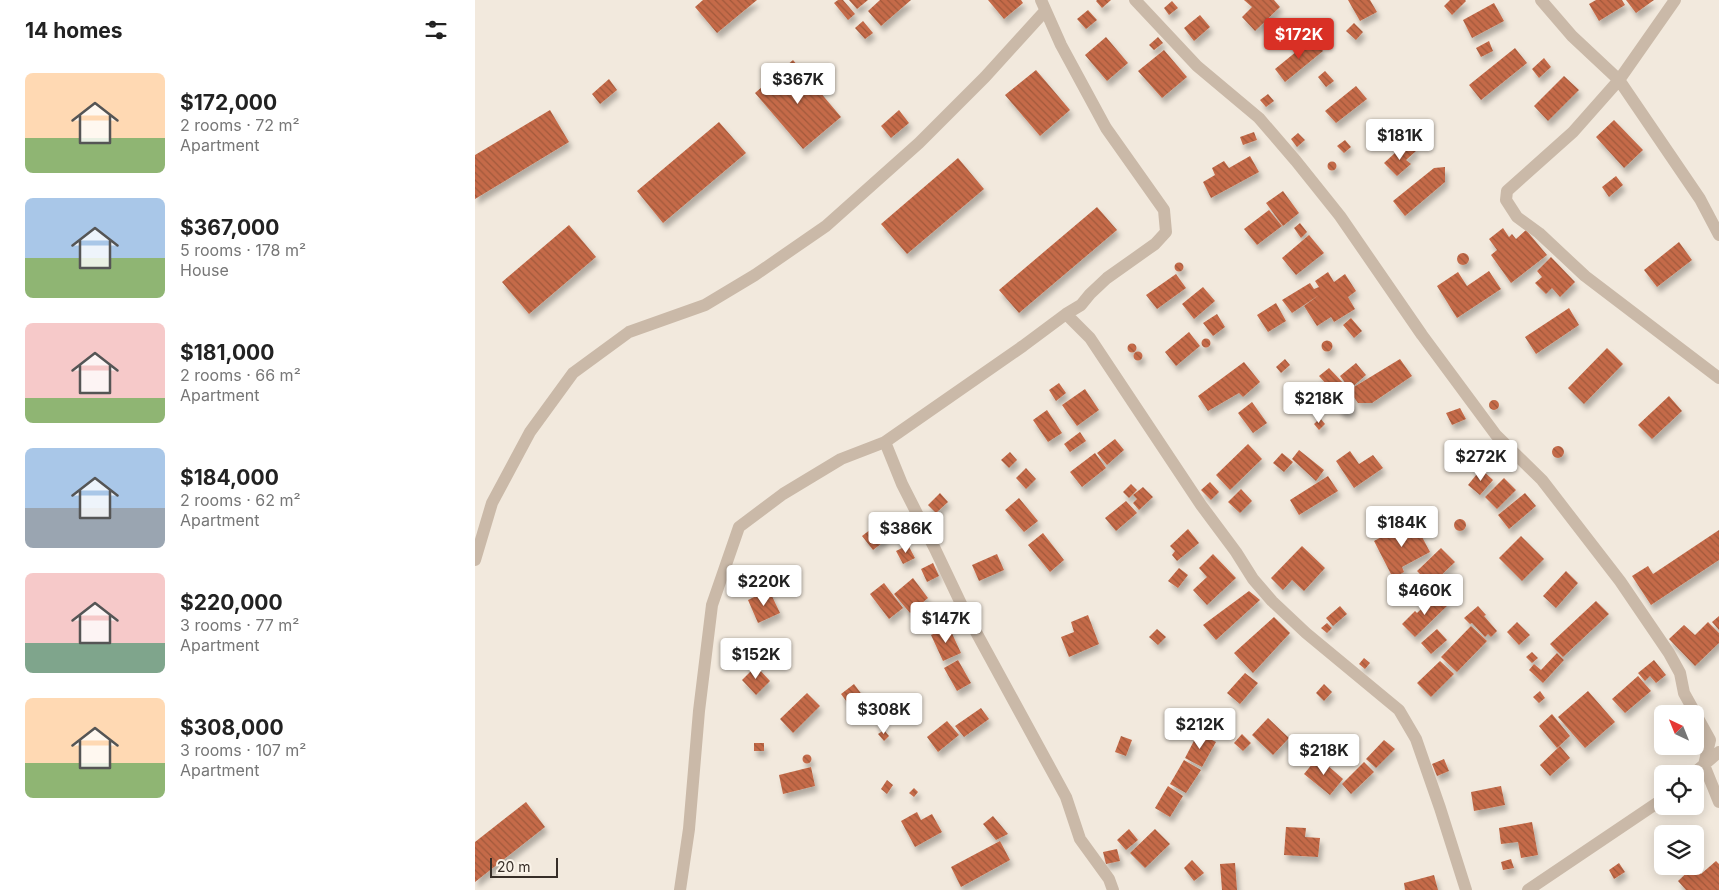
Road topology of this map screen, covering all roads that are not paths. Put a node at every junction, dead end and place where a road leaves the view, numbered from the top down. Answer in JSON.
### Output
{"nodes":[{"id":1,"x":1135,"y":0,"type":"edge"},
{"id":2,"x":1541,"y":0,"type":"edge"},
{"id":3,"x":1675,"y":0,"type":"edge"},
{"id":4,"x":1043,"y":5,"type":"edge"},
{"id":5,"x":1619,"y":80,"type":"junction"},
{"id":6,"x":1719,"y":236,"type":"edge"},
{"id":7,"x":1066,"y":314,"type":"junction"},
{"id":8,"x":1719,"y":378,"type":"edge"},
{"id":9,"x":885,"y":442,"type":"junction"},
{"id":10,"x":475,"y":560,"type":"edge"},
{"id":11,"x":1719,"y":752,"type":"edge"},
{"id":12,"x":1704,"y":764,"type":"junction"},
{"id":13,"x":1719,"y":802,"type":"edge"},
{"id":14,"x":1654,"y":805,"type":"edge"},
{"id":15,"x":681,"y":890,"type":"edge"},
{"id":16,"x":1113,"y":890,"type":"edge"},
{"id":17,"x":1466,"y":890,"type":"edge"},
{"id":18,"x":1528,"y":890,"type":"edge"}],
"edges":[{"from":1,"to":12,"type":"street"},
{"from":2,"to":5,"type":"street"},
{"from":3,"to":5,"type":"street"},
{"from":4,"to":7,"type":"street"},
{"from":4,"to":10,"type":"street"},
{"from":5,"to":6,"type":"street"},
{"from":5,"to":8,"type":"street"},
{"from":7,"to":9,"type":"street"},
{"from":7,"to":17,"type":"street"},
{"from":9,"to":15,"type":"street"},
{"from":9,"to":16,"type":"street"},
{"from":11,"to":12,"type":"street"},
{"from":12,"to":13,"type":"street"},
{"from":14,"to":18,"type":"street"}]}
